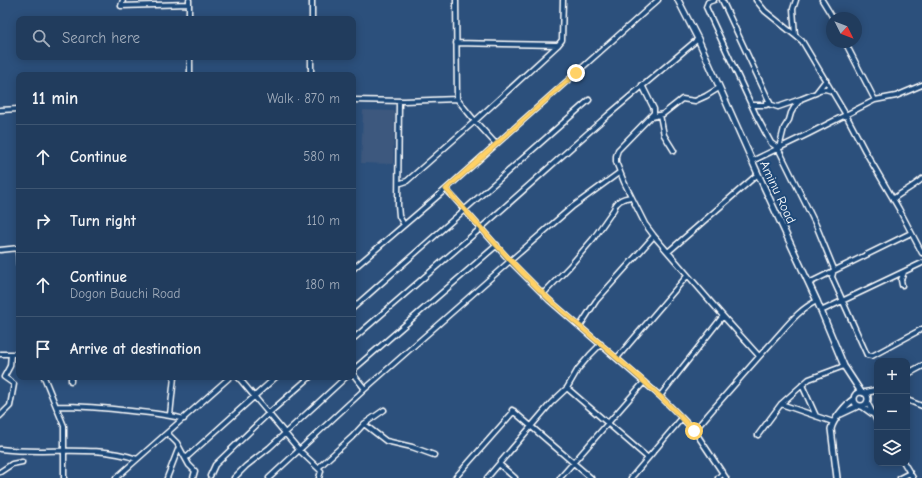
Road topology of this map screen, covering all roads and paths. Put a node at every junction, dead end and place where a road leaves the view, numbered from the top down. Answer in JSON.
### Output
{"nodes":[{"id":1,"x":123,"y":0,"type":"edge"},
{"id":2,"x":312,"y":0,"type":"edge"},
{"id":3,"x":456,"y":0,"type":"edge"},
{"id":4,"x":563,"y":0,"type":"edge"},
{"id":5,"x":656,"y":0,"type":"edge"},
{"id":6,"x":678,"y":0,"type":"edge"},
{"id":7,"x":714,"y":0,"type":"edge"},
{"id":8,"x":722,"y":0,"type":"edge"},
{"id":9,"x":756,"y":0,"type":"edge"},
{"id":10,"x":796,"y":0,"type":"edge"},
{"id":11,"x":822,"y":0,"type":"edge"},
{"id":12,"x":189,"y":2,"type":"edge"},
{"id":13,"x":830,"y":12,"type":"edge"},
{"id":14,"x":189,"y":16,"type":"edge"},
{"id":15,"x":312,"y":16,"type":"edge"},
{"id":16,"x":796,"y":35,"type":"junction"},
{"id":17,"x":698,"y":39,"type":"junction"},
{"id":18,"x":456,"y":43,"type":"junction"},
{"id":19,"x":558,"y":45,"type":"junction"},
{"id":20,"x":848,"y":48,"type":"edge"},
{"id":21,"x":190,"y":60,"type":"edge"},
{"id":22,"x":311,"y":60,"type":"edge"},
{"id":23,"x":190,"y":72,"type":"edge"},
{"id":24,"x":310,"y":72,"type":"edge"},
{"id":25,"x":826,"y":80,"type":"junction"},
{"id":26,"x":642,"y":85,"type":"junction"},
{"id":27,"x":922,"y":85,"type":"edge"},
{"id":28,"x":720,"y":88,"type":"junction"},
{"id":29,"x":819,"y":90,"type":"junction"},
{"id":30,"x":832,"y":91,"type":"junction"},
{"id":31,"x":801,"y":99,"type":"junction"},
{"id":32,"x":356,"y":100,"type":"edge"},
{"id":33,"x":457,"y":100,"type":"junction"},
{"id":34,"x":589,"y":100,"type":"dead end"},
{"id":35,"x":876,"y":100,"type":"junction"},
{"id":36,"x":399,"y":101,"type":"junction"},
{"id":37,"x":769,"y":103,"type":"junction"},
{"id":38,"x":752,"y":105,"type":"junction"},
{"id":39,"x":16,"y":109,"type":"edge"},
{"id":40,"x":0,"y":110,"type":"edge"},
{"id":41,"x":660,"y":115,"type":"junction"},
{"id":42,"x":846,"y":115,"type":"junction"},
{"id":43,"x":652,"y":117,"type":"junction"},
{"id":44,"x":475,"y":122,"type":"junction"},
{"id":45,"x":496,"y":144,"type":"junction"},
{"id":46,"x":779,"y":148,"type":"junction"},
{"id":47,"x":674,"y":151,"type":"dead end"},
{"id":48,"x":752,"y":161,"type":"junction"},
{"id":49,"x":620,"y":172,"type":"junction"},
{"id":50,"x":758,"y":174,"type":"junction"},
{"id":51,"x":922,"y":180,"type":"edge"},
{"id":52,"x":399,"y":183,"type":"junction"},
{"id":53,"x":446,"y":189,"type":"junction"},
{"id":54,"x":631,"y":196,"type":"junction"},
{"id":55,"x":893,"y":199,"type":"junction"},
{"id":56,"x":464,"y":209,"type":"junction"},
{"id":57,"x":404,"y":225,"type":"junction"},
{"id":58,"x":481,"y":228,"type":"junction"},
{"id":59,"x":911,"y":233,"type":"junction"},
{"id":60,"x":654,"y":236,"type":"junction"},
{"id":61,"x":497,"y":245,"type":"junction"},
{"id":62,"x":16,"y":249,"type":"edge"},
{"id":63,"x":0,"y":250,"type":"edge"},
{"id":64,"x":668,"y":252,"type":"junction"},
{"id":65,"x":922,"y":253,"type":"edge"},
{"id":66,"x":510,"y":261,"type":"junction"},
{"id":67,"x":922,"y":263,"type":"edge"},
{"id":68,"x":356,"y":266,"type":"edge"},
{"id":69,"x":834,"y":269,"type":"junction"},
{"id":70,"x":904,"y":272,"type":"junction"},
{"id":71,"x":688,"y":276,"type":"junction"},
{"id":72,"x":809,"y":283,"type":"junction"},
{"id":73,"x":902,"y":285,"type":"dead end"},
{"id":74,"x":543,"y":294,"type":"junction"},
{"id":75,"x":817,"y":301,"type":"junction"},
{"id":76,"x":842,"y":301,"type":"junction"},
{"id":77,"x":356,"y":305,"type":"edge"},
{"id":78,"x":822,"y":311,"type":"junction"},
{"id":79,"x":723,"y":316,"type":"junction"},
{"id":80,"x":580,"y":326,"type":"junction"},
{"id":81,"x":922,"y":329,"type":"edge"},
{"id":82,"x":356,"y":336,"type":"edge"},
{"id":83,"x":601,"y":344,"type":"junction"},
{"id":84,"x":0,"y":354,"type":"edge"},
{"id":85,"x":11,"y":354,"type":"junction"},
{"id":86,"x":16,"y":354,"type":"edge"},
{"id":87,"x":759,"y":356,"type":"junction"},
{"id":88,"x":617,"y":358,"type":"junction"},
{"id":89,"x":844,"y":366,"type":"junction"},
{"id":90,"x":922,"y":366,"type":"edge"},
{"id":91,"x":356,"y":367,"type":"edge"},
{"id":92,"x":910,"y":372,"type":"edge"},
{"id":93,"x":356,"y":378,"type":"edge"},
{"id":94,"x":851,"y":378,"type":"junction"},
{"id":95,"x":45,"y":380,"type":"edge"},
{"id":96,"x":174,"y":380,"type":"edge"},
{"id":97,"x":227,"y":380,"type":"edge"},
{"id":98,"x":241,"y":380,"type":"edge"},
{"id":99,"x":273,"y":380,"type":"edge"},
{"id":100,"x":307,"y":380,"type":"edge"},
{"id":101,"x":343,"y":380,"type":"edge"},
{"id":102,"x":644,"y":382,"type":"junction"},
{"id":103,"x":802,"y":385,"type":"junction"},
{"id":104,"x":567,"y":388,"type":"junction"},
{"id":105,"x":365,"y":389,"type":"junction"},
{"id":106,"x":874,"y":391,"type":"edge"},
{"id":107,"x":863,"y":393,"type":"junction"},
{"id":108,"x":874,"y":393,"type":"edge"},
{"id":109,"x":254,"y":396,"type":"junction"},
{"id":110,"x":660,"y":396,"type":"junction"},
{"id":111,"x":854,"y":397,"type":"junction"},
{"id":112,"x":868,"y":400,"type":"junction"},
{"id":113,"x":910,"y":401,"type":"edge"},
{"id":114,"x":781,"y":404,"type":"junction"},
{"id":115,"x":57,"y":406,"type":"junction"},
{"id":116,"x":860,"y":406,"type":"junction"},
{"id":117,"x":922,"y":406,"type":"edge"},
{"id":118,"x":384,"y":410,"type":"dead end"},
{"id":119,"x":269,"y":413,"type":"junction"},
{"id":120,"x":840,"y":414,"type":"junction"},
{"id":121,"x":873,"y":414,"type":"joint"},
{"id":122,"x":170,"y":415,"type":"junction"},
{"id":123,"x":0,"y":416,"type":"edge"},
{"id":124,"x":816,"y":416,"type":"junction"},
{"id":125,"x":682,"y":418,"type":"junction"},
{"id":126,"x":184,"y":419,"type":"junction"},
{"id":127,"x":833,"y":422,"type":"junction"},
{"id":128,"x":607,"y":423,"type":"junction"},
{"id":129,"x":364,"y":424,"type":"junction"},
{"id":130,"x":531,"y":426,"type":"junction"},
{"id":131,"x":694,"y":431,"type":"junction"},
{"id":132,"x":285,"y":432,"type":"junction"},
{"id":133,"x":167,"y":433,"type":"junction"},
{"id":134,"x":758,"y":435,"type":"dead end"},
{"id":135,"x":179,"y":448,"type":"junction"},
{"id":136,"x":0,"y":449,"type":"edge"},
{"id":137,"x":64,"y":451,"type":"junction"},
{"id":138,"x":300,"y":451,"type":"junction"},
{"id":139,"x":434,"y":455,"type":"dead end"},
{"id":140,"x":186,"y":458,"type":"junction"},
{"id":141,"x":648,"y":458,"type":"junction"},
{"id":142,"x":137,"y":459,"type":"junction"},
{"id":143,"x":22,"y":462,"type":"dead end"},
{"id":144,"x":573,"y":463,"type":"junction"},
{"id":145,"x":499,"y":464,"type":"junction"},
{"id":146,"x":906,"y":466,"type":"edge"},
{"id":147,"x":318,"y":468,"type":"junction"},
{"id":148,"x":0,"y":472,"type":"edge"},
{"id":149,"x":722,"y":472,"type":"junction"},
{"id":150,"x":910,"y":473,"type":"junction"},
{"id":151,"x":210,"y":476,"type":"dead end"},
{"id":152,"x":64,"y":478,"type":"edge"},
{"id":153,"x":116,"y":478,"type":"edge"},
{"id":154,"x":167,"y":478,"type":"edge"},
{"id":155,"x":193,"y":478,"type":"edge"},
{"id":156,"x":234,"y":478,"type":"edge"},
{"id":157,"x":269,"y":478,"type":"edge"},
{"id":158,"x":319,"y":478,"type":"edge"},
{"id":159,"x":455,"y":478,"type":"edge"},
{"id":160,"x":487,"y":478,"type":"edge"},
{"id":161,"x":515,"y":478,"type":"edge"},
{"id":162,"x":560,"y":478,"type":"edge"},
{"id":163,"x":591,"y":478,"type":"edge"},
{"id":164,"x":630,"y":478,"type":"edge"},
{"id":165,"x":718,"y":478,"type":"edge"},
{"id":166,"x":726,"y":478,"type":"edge"},
{"id":167,"x":837,"y":478,"type":"edge"},
{"id":168,"x":900,"y":478,"type":"edge"},
{"id":169,"x":913,"y":478,"type":"edge"}],
"edges":[{"from":1,"to":12,"type":"street"},
{"from":2,"to":15,"type":"street"},
{"from":3,"to":18,"type":"street"},
{"from":4,"to":19,"type":"street"},
{"from":5,"to":45,"type":"street"},
{"from":6,"to":17,"type":"street","name":"Aminu Road"},
{"from":7,"to":38,"type":"street"},
{"from":8,"to":37,"type":"street"},
{"from":9,"to":16,"type":"street"},
{"from":10,"to":16,"type":"street"},
{"from":11,"to":13,"type":"street"},
{"from":12,"to":14,"type":"street"},
{"from":16,"to":25,"type":"street"},
{"from":17,"to":26,"type":"street"},
{"from":17,"to":28,"type":"street","name":"Aminu Road"},
{"from":18,"to":19,"type":"street"},
{"from":18,"to":33,"type":"street"},
{"from":19,"to":44,"type":"street"},
{"from":20,"to":35,"type":"street"},
{"from":21,"to":23,"type":"street"},
{"from":22,"to":24,"type":"street"},
{"from":25,"to":29,"type":"street"},
{"from":25,"to":30,"type":"street"},
{"from":26,"to":43,"type":"street"},
{"from":26,"to":58,"type":"street"},
{"from":27,"to":35,"type":"street"},
{"from":28,"to":41,"type":"street"},
{"from":28,"to":48,"type":"street","name":"Aminu Road"},
{"from":29,"to":30,"type":"street"},
{"from":29,"to":31,"type":"street"},
{"from":30,"to":42,"type":"street"},
{"from":31,"to":37,"type":"street"},
{"from":31,"to":46,"type":"street"},
{"from":32,"to":36,"type":"street"},
{"from":33,"to":36,"type":"street"},
{"from":33,"to":44,"type":"street"},
{"from":34,"to":56,"type":"street"},
{"from":35,"to":42,"type":"street"},
{"from":36,"to":52,"type":"street"},
{"from":37,"to":38,"type":"street"},
{"from":38,"to":46,"type":"street"},
{"from":39,"to":40,"type":"street"},
{"from":41,"to":43,"type":"street"},
{"from":41,"to":47,"type":"street"},
{"from":42,"to":46,"type":"street"},
{"from":42,"to":55,"type":"street"},
{"from":43,"to":49,"type":"street"},
{"from":44,"to":45,"type":"street"},
{"from":44,"to":52,"type":"street"},
{"from":45,"to":53,"type":"street"},
{"from":46,"to":48,"type":"street"},
{"from":46,"to":69,"type":"street"},
{"from":48,"to":50,"type":"street","name":"Aminu Road"},
{"from":49,"to":54,"type":"street"},
{"from":49,"to":66,"type":"street"},
{"from":50,"to":64,"type":"street"},
{"from":50,"to":72,"type":"street","name":"Aminu Road"},
{"from":51,"to":55,"type":"street"},
{"from":52,"to":57,"type":"street"},
{"from":53,"to":56,"type":"street"},
{"from":53,"to":57,"type":"street"},
{"from":54,"to":60,"type":"street"},
{"from":54,"to":74,"type":"street"},
{"from":55,"to":59,"type":"street"},
{"from":56,"to":58,"type":"street"},
{"from":56,"to":77,"type":"street"},
{"from":57,"to":68,"type":"street"},
{"from":58,"to":61,"type":"street"},
{"from":58,"to":82,"type":"street"},
{"from":59,"to":65,"type":"street"},
{"from":59,"to":69,"type":"street"},
{"from":60,"to":64,"type":"street"},
{"from":60,"to":80,"type":"street"},
{"from":61,"to":66,"type":"street"},
{"from":61,"to":91,"type":"street"},
{"from":62,"to":63,"type":"street"},
{"from":64,"to":71,"type":"street"},
{"from":66,"to":74,"type":"street"},
{"from":66,"to":105,"type":"street"},
{"from":67,"to":70,"type":"street"},
{"from":69,"to":72,"type":"street"},
{"from":69,"to":76,"type":"street"},
{"from":70,"to":73,"type":"street"},
{"from":70,"to":76,"type":"street"},
{"from":71,"to":79,"type":"street"},
{"from":71,"to":88,"type":"street"},
{"from":72,"to":75,"type":"street","name":"Aminu Road"},
{"from":74,"to":80,"type":"street"},
{"from":75,"to":78,"type":"street","name":"Aminu Road"},
{"from":75,"to":87,"type":"street"},
{"from":76,"to":78,"type":"street"},
{"from":76,"to":81,"type":"street"},
{"from":78,"to":89,"type":"street","name":"Aminu Road"},
{"from":79,"to":87,"type":"street"},
{"from":79,"to":110,"type":"street"},
{"from":80,"to":83,"type":"street"},
{"from":83,"to":88,"type":"street"},
{"from":83,"to":104,"type":"street"},
{"from":84,"to":85,"type":"street"},
{"from":85,"to":86,"type":"street"},
{"from":85,"to":123,"type":"street"},
{"from":87,"to":131,"type":"street"},
{"from":88,"to":102,"type":"street"},
{"from":89,"to":94,"type":"street","name":"Aminu Road"},
{"from":89,"to":103,"type":"street"},
{"from":90,"to":92,"type":"street"},
{"from":93,"to":105,"type":"street"},
{"from":94,"to":107,"type":"street","name":"Aminu Road"},
{"from":94,"to":111,"type":"street"},
{"from":95,"to":115,"type":"street"},
{"from":96,"to":122,"type":"street"},
{"from":97,"to":126,"type":"street"},
{"from":98,"to":109,"type":"street"},
{"from":99,"to":109,"type":"street"},
{"from":100,"to":119,"type":"street"},
{"from":101,"to":132,"type":"street"},
{"from":102,"to":110,"type":"street"},
{"from":102,"to":128,"type":"street"},
{"from":103,"to":114,"type":"street"},
{"from":103,"to":124,"type":"street"},
{"from":104,"to":128,"type":"street"},
{"from":104,"to":130,"type":"street"},
{"from":105,"to":138,"type":"street"},
{"from":106,"to":107,"type":"street"},
{"from":107,"to":111,"type":"street"},
{"from":107,"to":112,"type":"street"},
{"from":108,"to":112,"type":"street"},
{"from":109,"to":119,"type":"street"},
{"from":109,"to":140,"type":"street"},
{"from":110,"to":125,"type":"street"},
{"from":111,"to":116,"type":"street"},
{"from":111,"to":120,"type":"street"},
{"from":112,"to":116,"type":"street"},
{"from":112,"to":121,"type":"street"},
{"from":113,"to":117,"type":"street"},
{"from":114,"to":124,"type":"street"},
{"from":114,"to":134,"type":"street"},
{"from":115,"to":122,"type":"street"},
{"from":115,"to":137,"type":"street"},
{"from":116,"to":120,"type":"street"},
{"from":116,"to":121,"type":"street"},
{"from":118,"to":129,"type":"street"},
{"from":119,"to":132,"type":"street"},
{"from":119,"to":151,"type":"street"},
{"from":120,"to":127,"type":"street"},
{"from":122,"to":126,"type":"street"},
{"from":124,"to":127,"type":"street"},
{"from":125,"to":131,"type":"street"},
{"from":125,"to":141,"type":"street"},
{"from":126,"to":133,"type":"street"},
{"from":127,"to":167,"type":"street"},
{"from":128,"to":141,"type":"street"},
{"from":128,"to":144,"type":"street"},
{"from":129,"to":139,"type":"street"},
{"from":129,"to":147,"type":"street"},
{"from":130,"to":144,"type":"street"},
{"from":130,"to":145,"type":"street"},
{"from":130,"to":159,"type":"street"},
{"from":131,"to":149,"type":"street"},
{"from":132,"to":138,"type":"street"},
{"from":132,"to":156,"type":"street"},
{"from":133,"to":135,"type":"street"},
{"from":133,"to":142,"type":"street"},
{"from":135,"to":140,"type":"street"},
{"from":135,"to":154,"type":"street"},
{"from":136,"to":137,"type":"street"},
{"from":137,"to":142,"type":"street"},
{"from":137,"to":152,"type":"street"},
{"from":138,"to":147,"type":"street"},
{"from":138,"to":157,"type":"street"},
{"from":140,"to":155,"type":"street"},
{"from":141,"to":164,"type":"street"},
{"from":142,"to":153,"type":"street"},
{"from":143,"to":148,"type":"street"},
{"from":144,"to":162,"type":"street"},
{"from":144,"to":163,"type":"street"},
{"from":145,"to":160,"type":"street"},
{"from":145,"to":161,"type":"street"},
{"from":146,"to":150,"type":"street"},
{"from":147,"to":158,"type":"street"},
{"from":149,"to":165,"type":"street"},
{"from":149,"to":166,"type":"street"},
{"from":150,"to":168,"type":"street"},
{"from":150,"to":169,"type":"street"}]}
